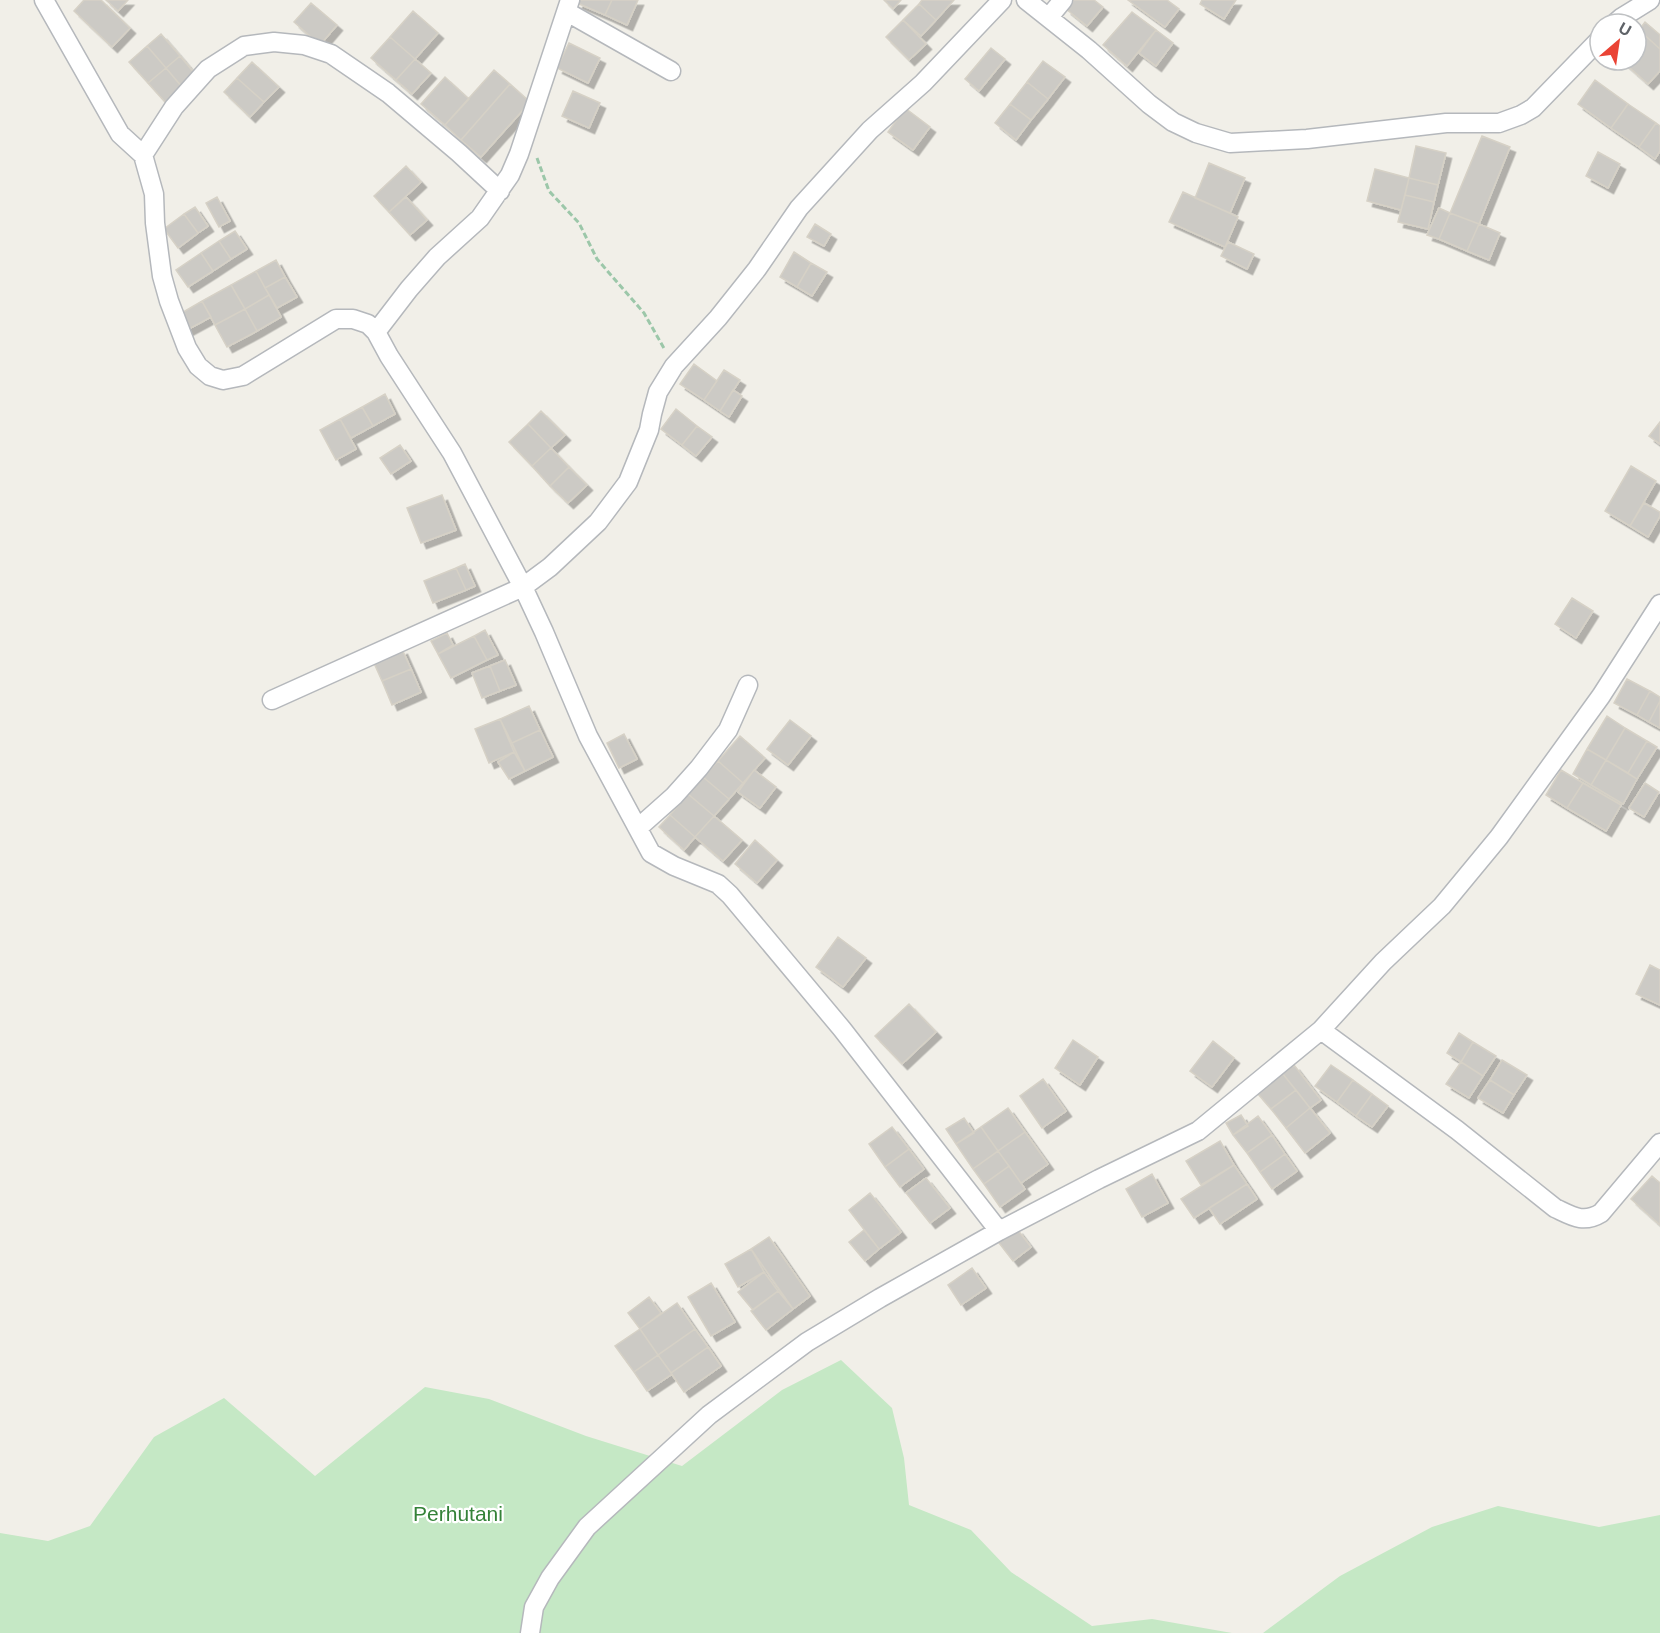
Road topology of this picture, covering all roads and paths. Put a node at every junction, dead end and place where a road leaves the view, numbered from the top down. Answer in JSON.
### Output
{"nodes":[{"id":1,"x":44,"y":0,"type":"edge"},
{"id":2,"x":1002,"y":0,"type":"edge"},
{"id":3,"x":1026,"y":0,"type":"edge"},
{"id":4,"x":1063,"y":0,"type":"edge"},
{"id":5,"x":1650,"y":0,"type":"edge"},
{"id":6,"x":568,"y":6,"type":"edge"},
{"id":7,"x":1631,"y":12,"type":"edge"},
{"id":8,"x":1049,"y":17,"type":"junction"},
{"id":9,"x":1588,"y":51,"type":"edge"},
{"id":10,"x":671,"y":72,"type":"dead end"},
{"id":11,"x":527,"y":128,"type":"junction"},
{"id":12,"x":143,"y":155,"type":"junction"},
{"id":13,"x":500,"y":191,"type":"junction"},
{"id":14,"x":376,"y":332,"type":"junction"},
{"id":15,"x":674,"y":366,"type":"junction"},
{"id":16,"x":522,"y":587,"type":"junction"},
{"id":17,"x":1660,"y":604,"type":"edge"},
{"id":18,"x":748,"y":685,"type":"dead end"},
{"id":19,"x":272,"y":700,"type":"dead end"},
{"id":20,"x":638,"y":828,"type":"junction"},
{"id":21,"x":1321,"y":1030,"type":"junction"},
{"id":22,"x":1660,"y":1143,"type":"edge"},
{"id":23,"x":999,"y":1232,"type":"junction"},
{"id":24,"x":530,"y":1633,"type":"edge"}],
"edges":[{"from":1,"to":12,"type":"street"},
{"from":2,"to":15,"type":"street"},
{"from":3,"to":8,"type":"street"},
{"from":4,"to":8,"type":"street"},
{"from":5,"to":7,"type":"street"},
{"from":6,"to":10,"type":"street"},
{"from":6,"to":11,"type":"street"},
{"from":8,"to":9,"type":"street"},
{"from":11,"to":13,"type":"street"},
{"from":11,"to":15,"type":"path"},
{"from":12,"to":13,"type":"street"},
{"from":12,"to":14,"type":"street"},
{"from":13,"to":14,"type":"street"},
{"from":14,"to":16,"type":"street"},
{"from":15,"to":16,"type":"street"},
{"from":16,"to":19,"type":"street"},
{"from":16,"to":20,"type":"street"},
{"from":17,"to":21,"type":"street"},
{"from":18,"to":20,"type":"street"},
{"from":20,"to":23,"type":"street"},
{"from":21,"to":22,"type":"street"},
{"from":21,"to":23,"type":"street"},
{"from":23,"to":24,"type":"street"}]}
